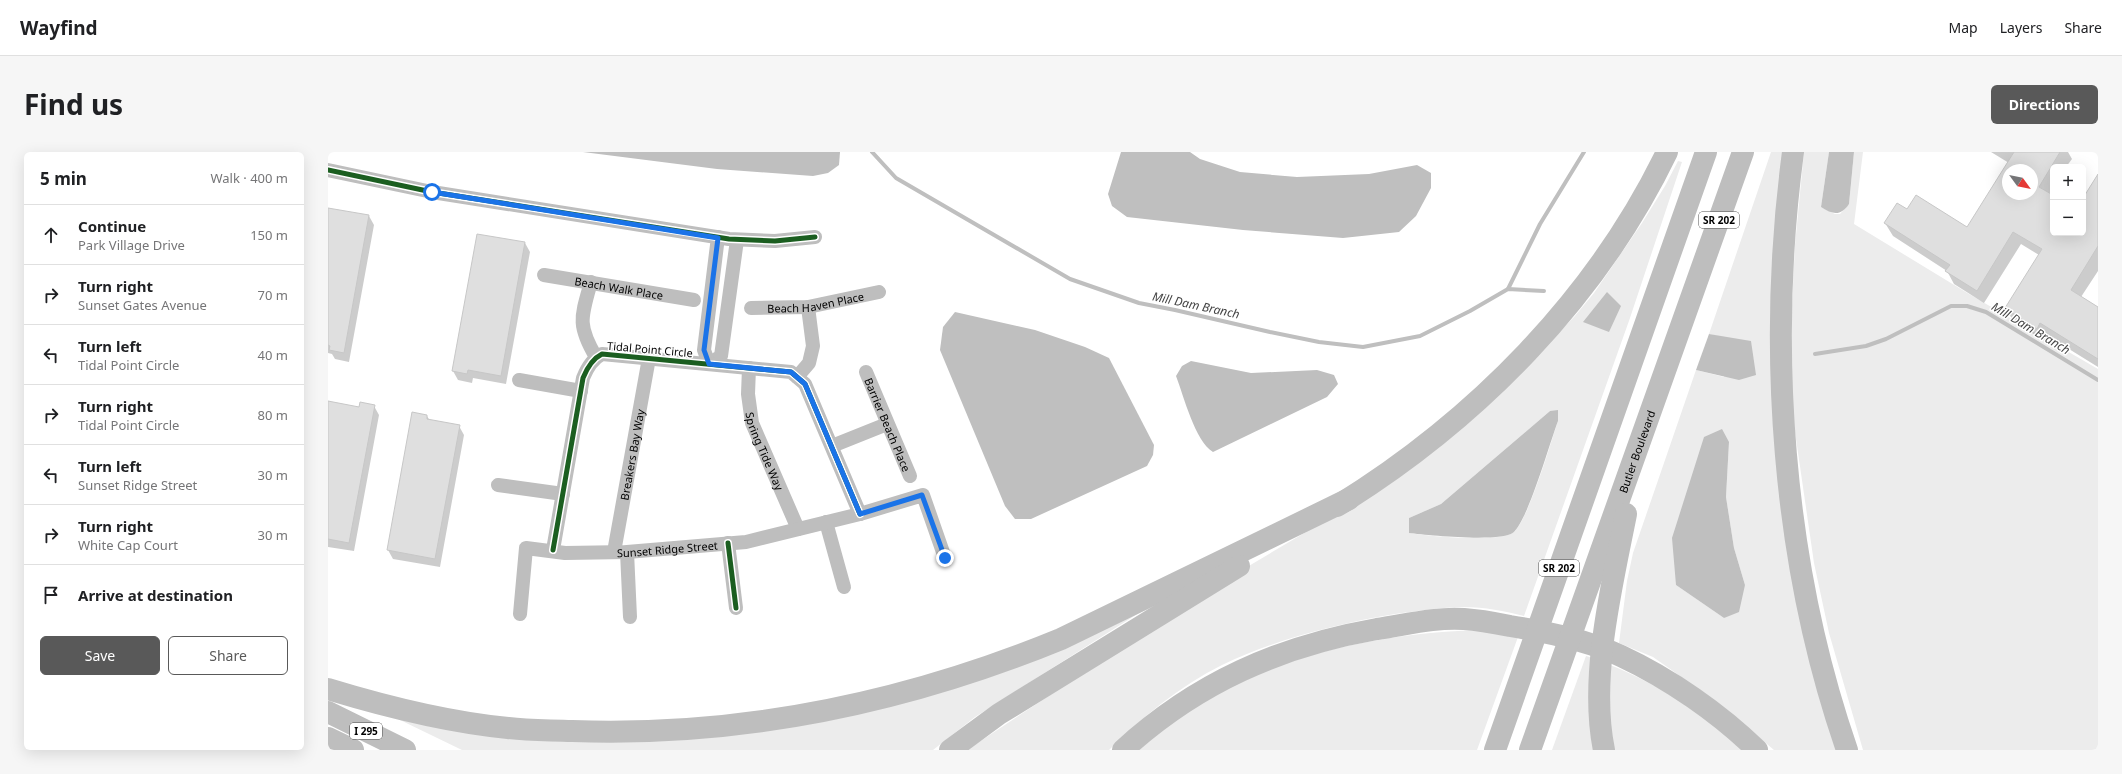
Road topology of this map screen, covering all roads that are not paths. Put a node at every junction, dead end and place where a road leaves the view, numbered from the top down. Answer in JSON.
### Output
{"nodes":[{"id":1,"x":1667,"y":152,"type":"edge"},
{"id":2,"x":1706,"y":152,"type":"edge"},
{"id":3,"x":1743,"y":152,"type":"edge"},
{"id":4,"x":1793,"y":152,"type":"edge"},
{"id":5,"x":328,"y":170,"type":"edge"},
{"id":6,"x":814,"y":237,"type":"dead end"},
{"id":7,"x":718,"y":238,"type":"junction"},
{"id":8,"x":737,"y":240,"type":"junction"},
{"id":9,"x":544,"y":275,"type":"dead end"},
{"id":10,"x":590,"y":282,"type":"junction"},
{"id":11,"x":879,"y":292,"type":"dead end"},
{"id":12,"x":694,"y":300,"type":"dead end"},
{"id":13,"x":808,"y":307,"type":"junction"},
{"id":14,"x":751,"y":308,"type":"dead end"},
{"id":15,"x":596,"y":357,"type":"junction"},
{"id":16,"x":649,"y":358,"type":"junction"},
{"id":17,"x":709,"y":364,"type":"junction"},
{"id":18,"x":750,"y":368,"type":"junction"},
{"id":19,"x":866,"y":372,"type":"dead end"},
{"id":20,"x":797,"y":377,"type":"junction"},
{"id":21,"x":519,"y":380,"type":"dead end"},
{"id":22,"x":581,"y":391,"type":"junction"},
{"id":23,"x":887,"y":424,"type":"junction"},
{"id":24,"x":1640,"y":442,"type":"junction"},
{"id":25,"x":832,"y":446,"type":"junction"},
{"id":26,"x":910,"y":476,"type":"dead end"},
{"id":27,"x":498,"y":484,"type":"dead end"},
{"id":28,"x":563,"y":494,"type":"junction"},
{"id":29,"x":1349,"y":499,"type":"junction"},
{"id":30,"x":860,"y":514,"type":"junction"},
{"id":31,"x":826,"y":522,"type":"junction"},
{"id":32,"x":798,"y":529,"type":"junction"},
{"id":33,"x":728,"y":544,"type":"junction"},
{"id":34,"x":553,"y":550,"type":"junction"},
{"id":35,"x":621,"y":552,"type":"junction"},
{"id":36,"x":945,"y":558,"type":"dead end"},
{"id":37,"x":844,"y":587,"type":"dead end"},
{"id":38,"x":736,"y":608,"type":"dead end"},
{"id":39,"x":520,"y":614,"type":"dead end"},
{"id":40,"x":630,"y":617,"type":"dead end"},
{"id":41,"x":328,"y":689,"type":"edge"},
{"id":42,"x":328,"y":712,"type":"edge"},
{"id":43,"x":328,"y":738,"type":"edge"},
{"id":44,"x":353,"y":750,"type":"edge"},
{"id":45,"x":405,"y":750,"type":"edge"},
{"id":46,"x":950,"y":750,"type":"edge"},
{"id":47,"x":1123,"y":750,"type":"edge"},
{"id":48,"x":1495,"y":750,"type":"edge"},
{"id":49,"x":1530,"y":750,"type":"edge"},
{"id":50,"x":1604,"y":750,"type":"edge"},
{"id":51,"x":1757,"y":750,"type":"edge"},
{"id":52,"x":1847,"y":750,"type":"edge"}],
"edges":[{"from":1,"to":29,"type":"highway"},
{"from":2,"to":48,"type":"highway","number":"SR 202"},
{"from":3,"to":24,"type":"highway","name":"Butler Boulevard","number":"SR 202"},
{"from":4,"to":52,"type":"highway"},
{"from":5,"to":7,"type":"street"},
{"from":6,"to":8,"type":"street"},
{"from":7,"to":8,"type":"street"},
{"from":7,"to":17,"type":"street"},
{"from":8,"to":17,"type":"street"},
{"from":9,"to":10,"type":"street","name":"Beach Walk Place"},
{"from":10,"to":12,"type":"street","name":"Beach Walk Place"},
{"from":10,"to":15,"type":"street"},
{"from":11,"to":13,"type":"street","name":"Beach Haven Place"},
{"from":13,"to":14,"type":"street","name":"Beach Haven Place"},
{"from":13,"to":20,"type":"street"},
{"from":15,"to":16,"type":"street","name":"Tidal Point Circle"},
{"from":15,"to":22,"type":"street","name":"Tidal Point Circle"},
{"from":16,"to":17,"type":"street","name":"Tidal Point Circle"},
{"from":16,"to":35,"type":"street","name":"Breakers Bay Way"},
{"from":17,"to":18,"type":"street","name":"Tidal Point Circle"},
{"from":18,"to":20,"type":"street","name":"Tidal Point Circle"},
{"from":18,"to":32,"type":"street","name":"Spring Tide Way"},
{"from":19,"to":23,"type":"street","name":"Barrier Beach Place"},
{"from":20,"to":25,"type":"street"},
{"from":21,"to":22,"type":"street"},
{"from":22,"to":28,"type":"street","name":"Tidal Point Circle"},
{"from":23,"to":25,"type":"street"},
{"from":23,"to":26,"type":"street","name":"Barrier Beach Place"},
{"from":24,"to":49,"type":"highway","name":"Butler Boulevard","number":"SR 202"},
{"from":24,"to":50,"type":"highway"},
{"from":25,"to":30,"type":"street"},
{"from":27,"to":28,"type":"street"},
{"from":28,"to":34,"type":"street","name":"Tidal Point Circle"},
{"from":29,"to":41,"type":"highway"},
{"from":29,"to":46,"type":"highway"},
{"from":30,"to":31,"type":"street","name":"Sunset Ridge Street"},
{"from":30,"to":36,"type":"street","name":"Sunset Ridge Street"},
{"from":31,"to":32,"type":"street","name":"Sunset Ridge Street"},
{"from":31,"to":37,"type":"street"},
{"from":32,"to":33,"type":"street","name":"Sunset Ridge Street"},
{"from":33,"to":35,"type":"street","name":"Sunset Ridge Street"},
{"from":33,"to":38,"type":"street"},
{"from":34,"to":35,"type":"street","name":"Sunset Ridge Street"},
{"from":34,"to":39,"type":"street","name":"Sunset Ridge Street"},
{"from":35,"to":40,"type":"street","name":"Breakers Bay Way"},
{"from":42,"to":45,"type":"highway","number":"I 295"},
{"from":43,"to":44,"type":"highway","number":"I 295"},
{"from":47,"to":51,"type":"highway"}]}
